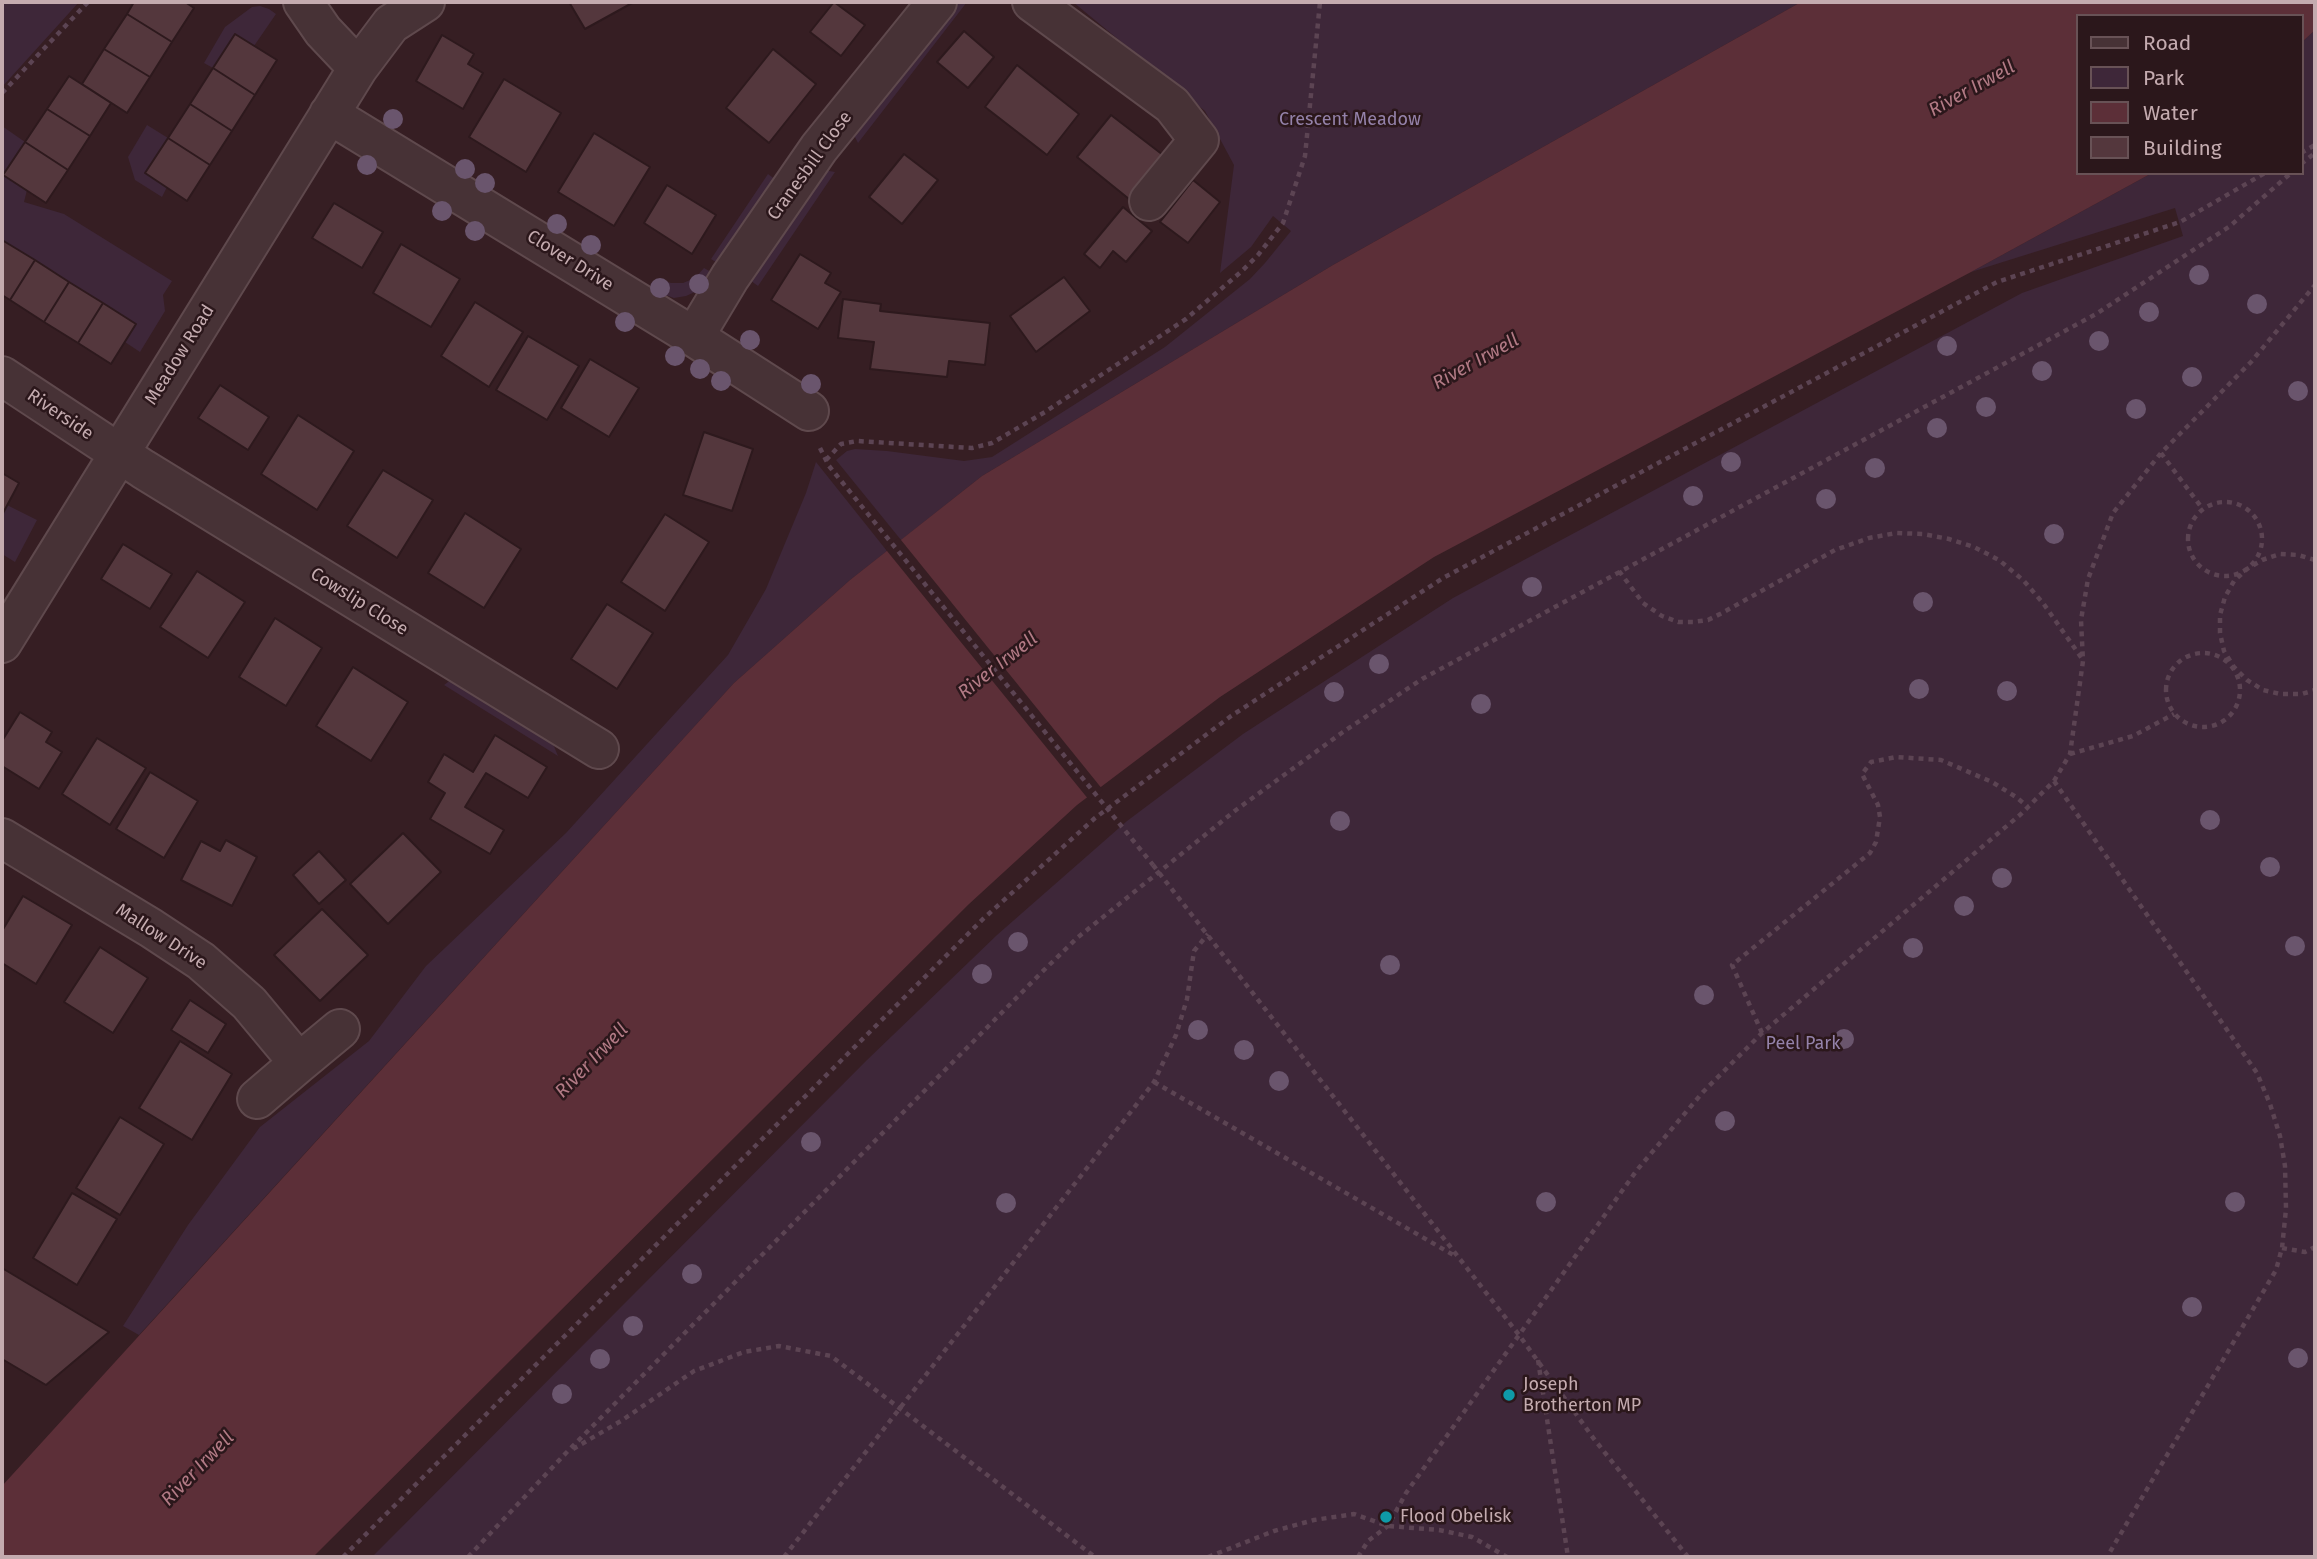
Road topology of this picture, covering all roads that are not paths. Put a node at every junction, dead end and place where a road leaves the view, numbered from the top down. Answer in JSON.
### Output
{"nodes":[{"id":1,"x":303,"y":2,"type":"edge"},
{"id":2,"x":425,"y":2,"type":"edge"},
{"id":3,"x":937,"y":2,"type":"edge"},
{"id":4,"x":1032,"y":2,"type":"edge"},
{"id":5,"x":358,"y":68,"type":"junction"},
{"id":6,"x":329,"y":114,"type":"junction"},
{"id":7,"x":1149,"y":201,"type":"dead end"},
{"id":8,"x":694,"y":337,"type":"junction"},
{"id":9,"x":2,"y":376,"type":"edge"},
{"id":10,"x":809,"y":411,"type":"dead end"},
{"id":11,"x":119,"y":453,"type":"junction"},
{"id":12,"x":2,"y":643,"type":"edge"},
{"id":13,"x":599,"y":749,"type":"dead end"},
{"id":14,"x":2,"y":838,"type":"edge"},
{"id":15,"x":340,"y":1028,"type":"dead end"},
{"id":16,"x":299,"y":1063,"type":"junction"},
{"id":17,"x":257,"y":1099,"type":"dead end"}],
"edges":[{"from":1,"to":5,"type":"street"},
{"from":2,"to":5,"type":"street","name":"Meadow Road"},
{"from":3,"to":8,"type":"street","name":"Cranesbill Close"},
{"from":4,"to":7,"type":"street"},
{"from":5,"to":6,"type":"street","name":"Meadow Road"},
{"from":6,"to":8,"type":"street","name":"Clover Drive"},
{"from":6,"to":11,"type":"street","name":"Meadow Road"},
{"from":8,"to":10,"type":"street","name":"Clover Drive"},
{"from":9,"to":11,"type":"street","name":"Riverside"},
{"from":11,"to":12,"type":"street","name":"Meadow Road"},
{"from":11,"to":13,"type":"street","name":"Cowslip Close"},
{"from":14,"to":16,"type":"street","name":"Mallow Drive"},
{"from":15,"to":16,"type":"street"},
{"from":16,"to":17,"type":"street"}]}
